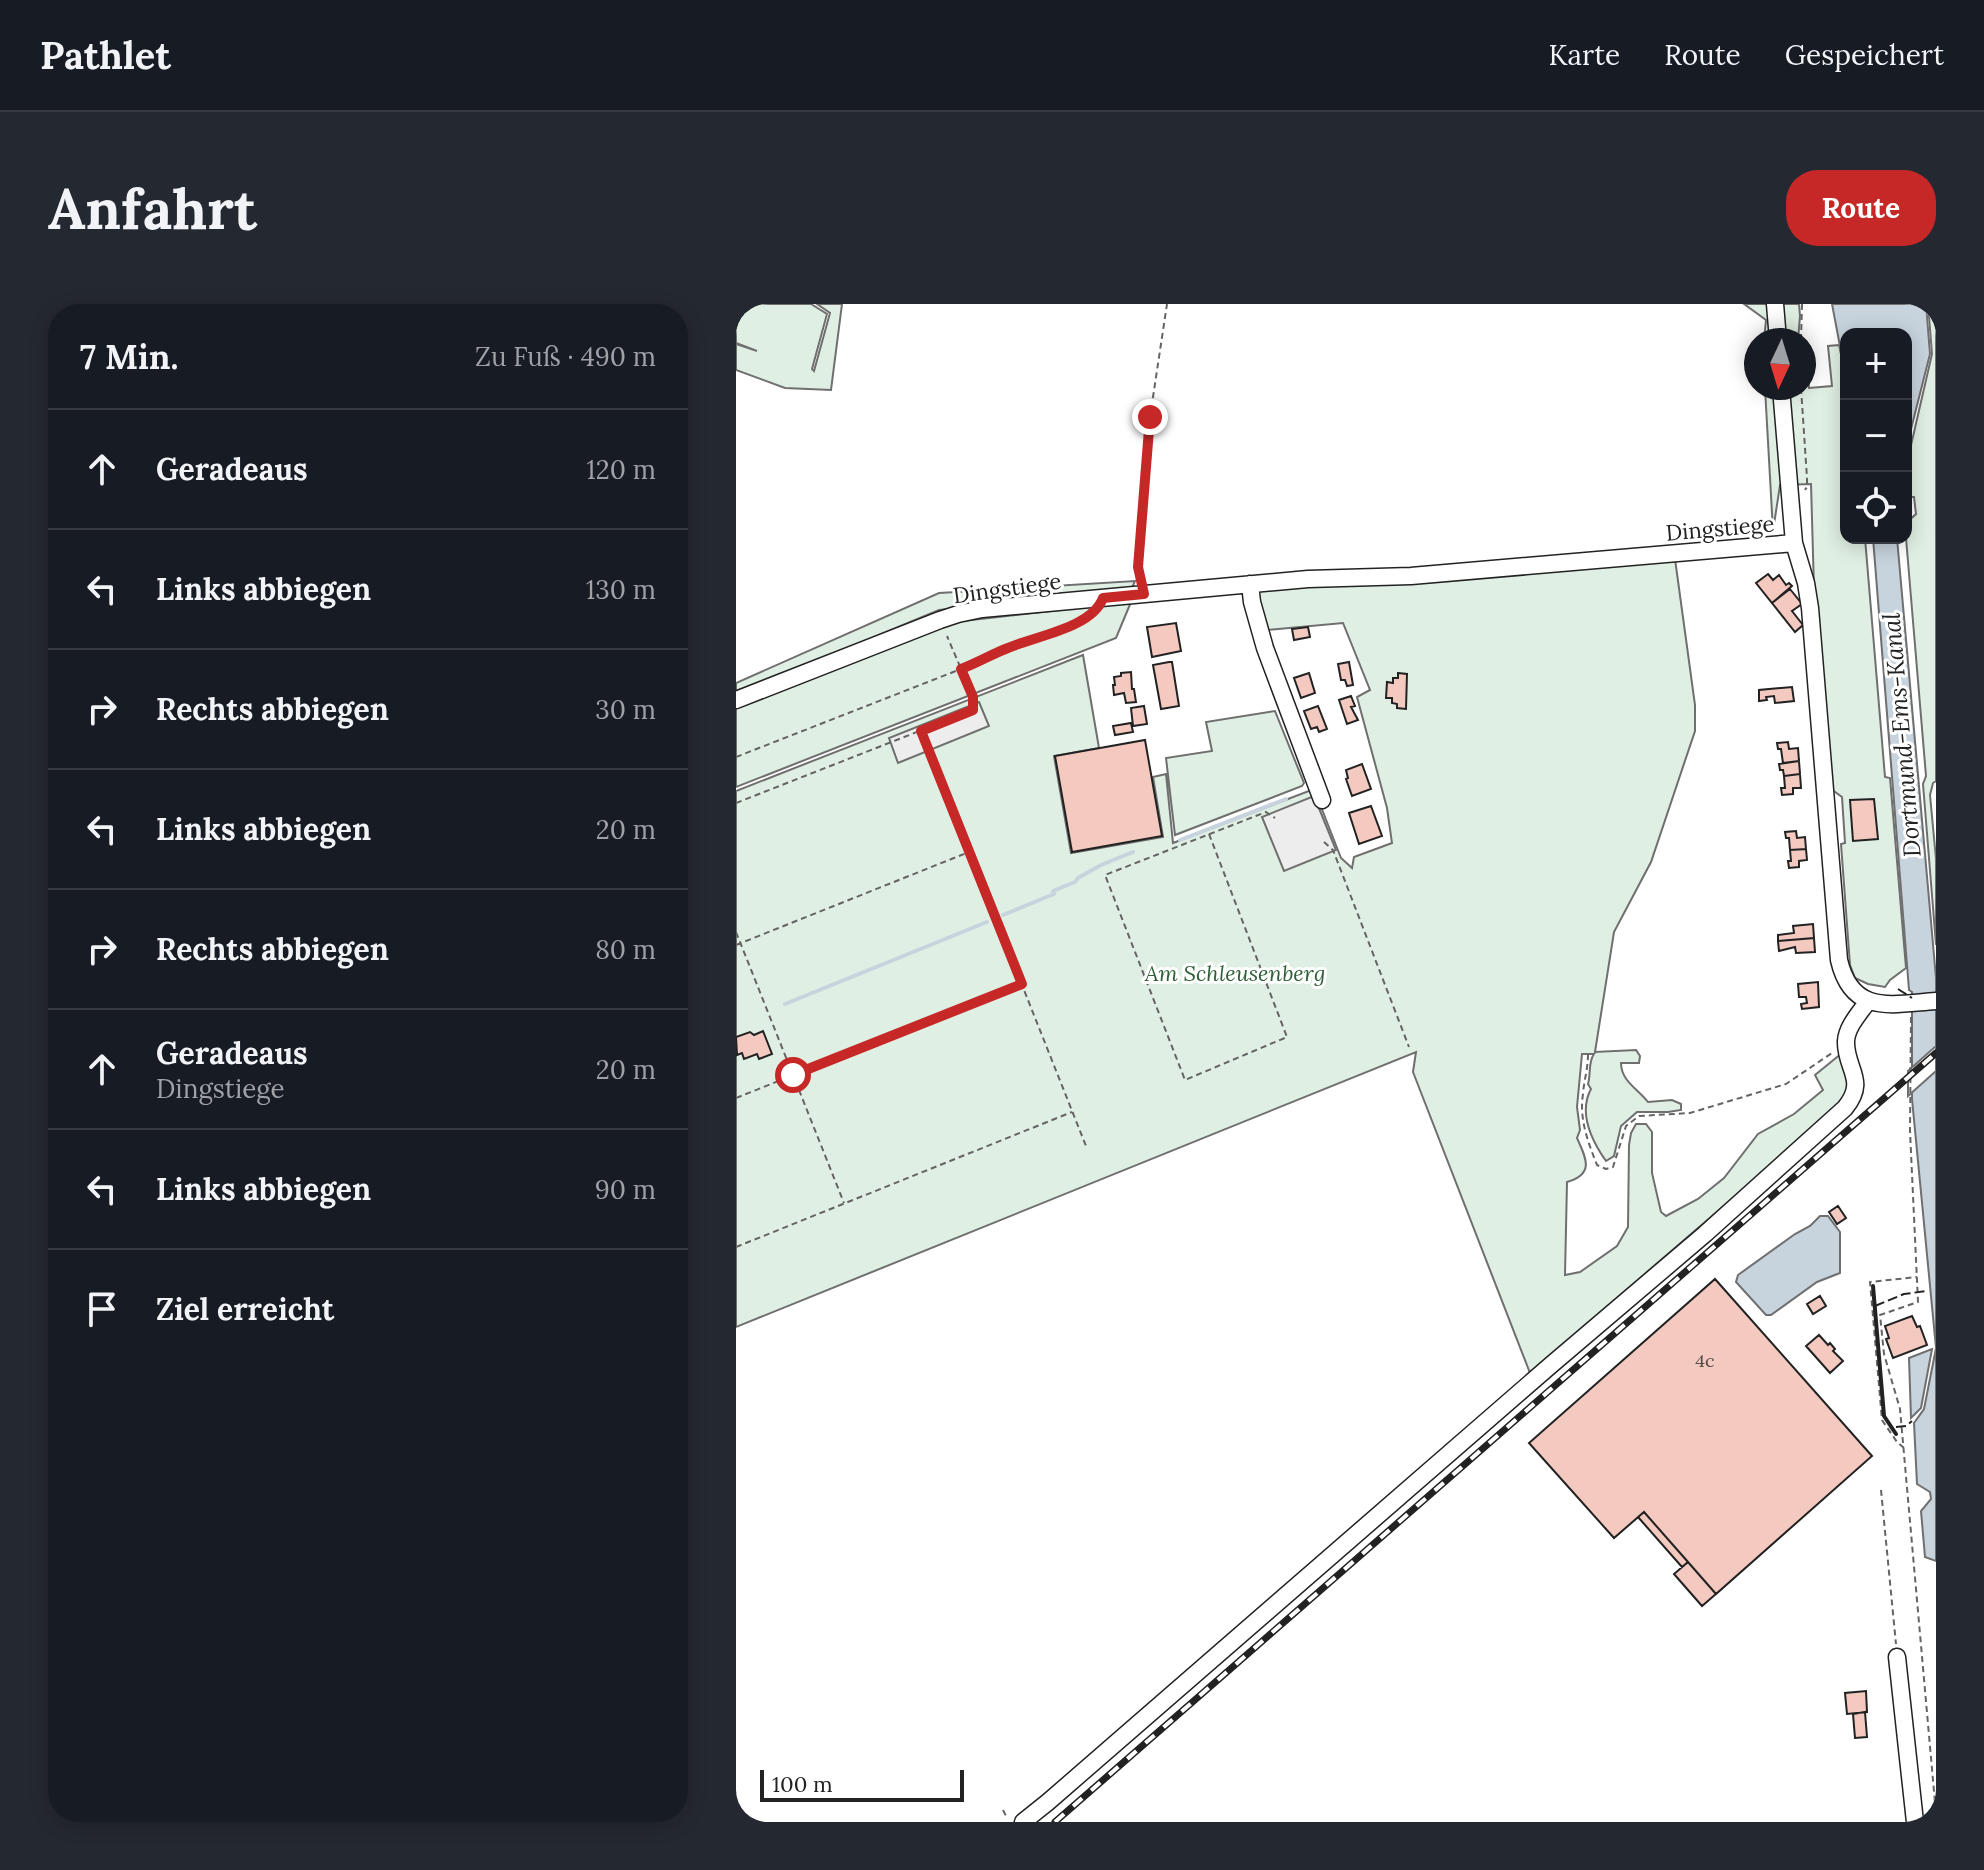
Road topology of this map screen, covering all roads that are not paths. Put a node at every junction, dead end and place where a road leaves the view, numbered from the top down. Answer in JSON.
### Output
{"nodes":[{"id":1,"x":1775,"y":304,"type":"edge"},
{"id":2,"x":1777,"y":328,"type":"edge"},
{"id":3,"x":1782,"y":400,"type":"edge"},
{"id":4,"x":1794,"y":543,"type":"junction"},
{"id":5,"x":1250,"y":584,"type":"junction"},
{"id":6,"x":736,"y":700,"type":"edge"},
{"id":7,"x":1322,"y":800,"type":"dead end"},
{"id":8,"x":1868,"y":1001,"type":"junction"},
{"id":9,"x":1936,"y":1001,"type":"edge"},
{"id":10,"x":1897,"y":1657,"type":"road end"},
{"id":11,"x":1023,"y":1822,"type":"edge"},
{"id":12,"x":1915,"y":1822,"type":"edge"}],
"edges":[{"from":1,"to":2,"type":"street"},
{"from":3,"to":4,"type":"street"},
{"from":4,"to":5,"type":"street","name":"Dingstiege"},
{"from":4,"to":8,"type":"street","name":"Dingstiege"},
{"from":5,"to":6,"type":"street","name":"Dingstiege"},
{"from":5,"to":7,"type":"street"},
{"from":8,"to":9,"type":"street"},
{"from":8,"to":11,"type":"street"},
{"from":10,"to":12,"type":"street"}]}
